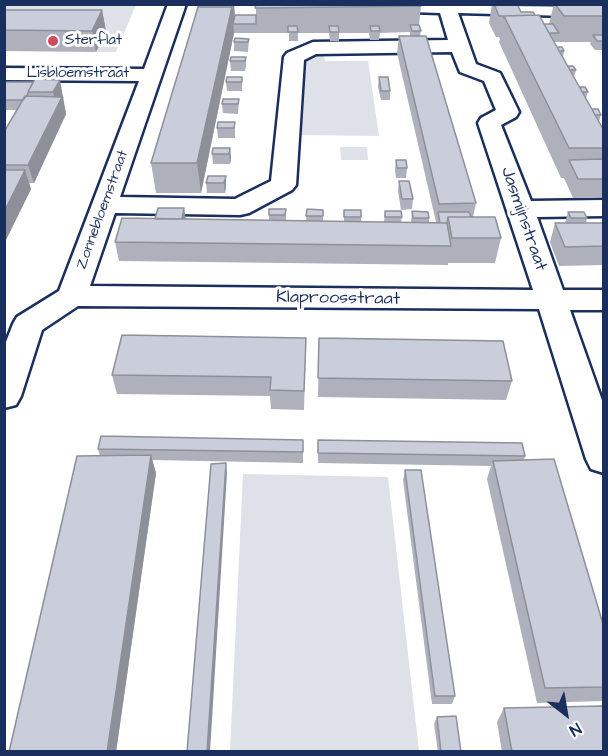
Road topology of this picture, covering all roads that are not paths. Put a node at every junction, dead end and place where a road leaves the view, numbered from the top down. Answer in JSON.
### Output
{"nodes":[{"id":1,"x":177,"y":4,"type":"edge"},
{"id":2,"x":317,"y":4,"type":"edge"},
{"id":3,"x":447,"y":8,"type":"junction"},
{"id":4,"x":603,"y":12,"type":"edge"},
{"id":5,"x":459,"y":46,"type":"junction"},
{"id":6,"x":4,"y":74,"type":"edge"},
{"id":7,"x":152,"y":75,"type":"junction"},
{"id":8,"x":106,"y":206,"type":"junction"},
{"id":9,"x":603,"y":208,"type":"edge"},
{"id":10,"x":521,"y":209,"type":"junction"},
{"id":11,"x":72,"y":296,"type":"junction"},
{"id":12,"x":603,"y":300,"type":"edge"},
{"id":13,"x":550,"y":301,"type":"junction"},
{"id":14,"x":16,"y":325,"type":"edge"},
{"id":15,"x":4,"y":396,"type":"edge"},
{"id":16,"x":603,"y":459,"type":"edge"}],
"edges":[{"from":1,"to":7,"type":"street","name":"Zonnebloemstraat"},
{"from":2,"to":3,"type":"street"},
{"from":3,"to":4,"type":"street"},
{"from":3,"to":5,"type":"street","name":"Jasmijnstraat"},
{"from":5,"to":8,"type":"street"},
{"from":5,"to":10,"type":"street","name":"Jasmijnstraat"},
{"from":6,"to":7,"type":"street","name":"Lisbloemstraat"},
{"from":7,"to":8,"type":"street","name":"Zonnebloemstraat"},
{"from":8,"to":11,"type":"street","name":"Zonnebloemstraat"},
{"from":9,"to":10,"type":"street"},
{"from":10,"to":13,"type":"street","name":"Jasmijnstraat"},
{"from":11,"to":13,"type":"street","name":"Klaproosstraat"},
{"from":11,"to":14,"type":"street"},
{"from":12,"to":13,"type":"street","name":"Klaproosstraat"},
{"from":13,"to":16,"type":"street","name":"Jasmijnstraat"},
{"from":14,"to":15,"type":"street"}]}
